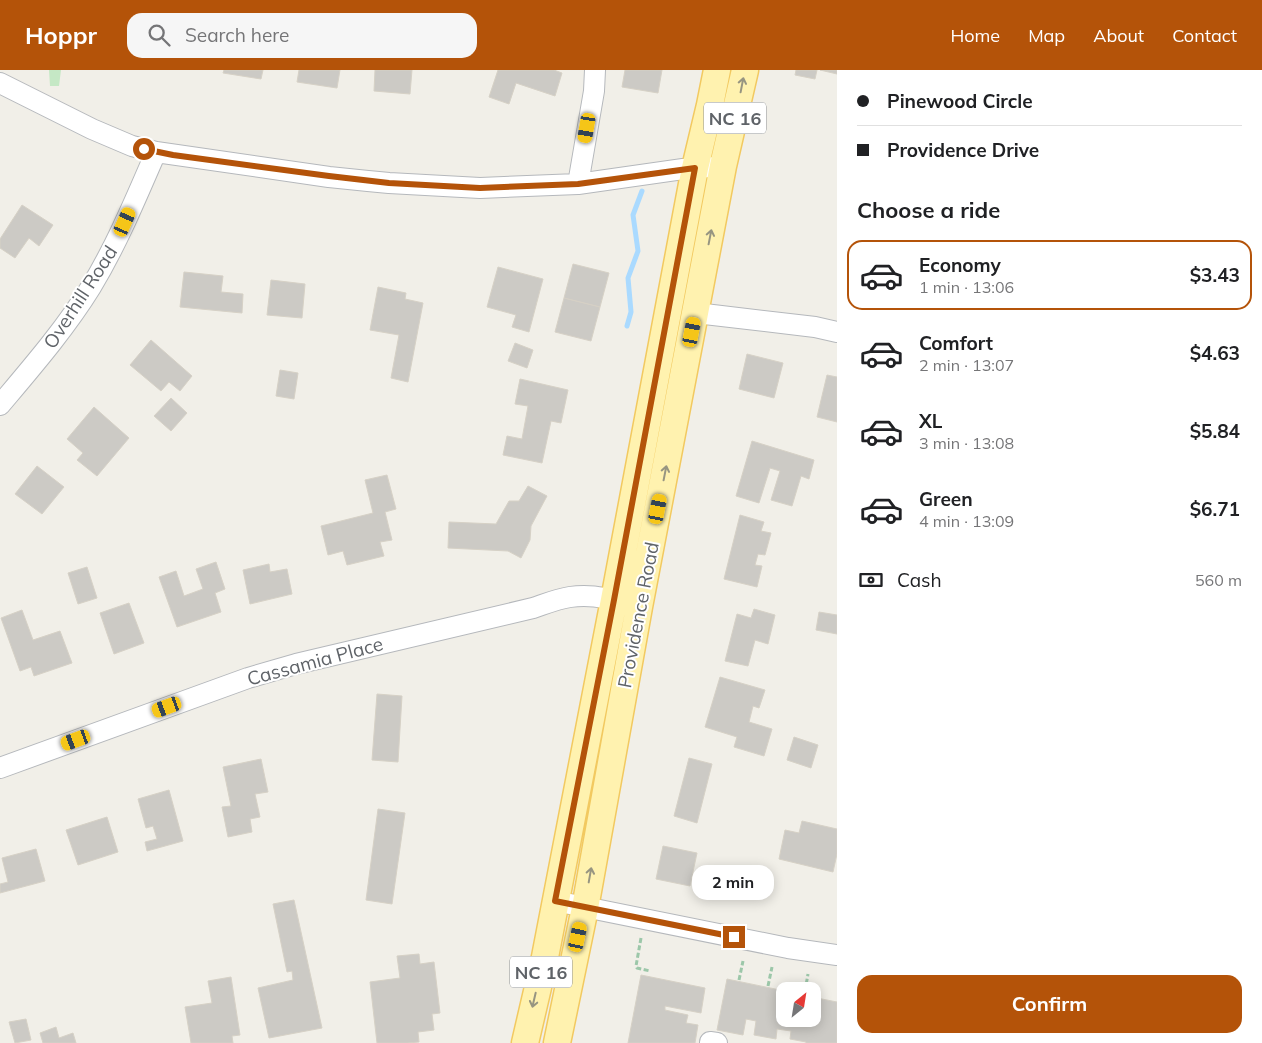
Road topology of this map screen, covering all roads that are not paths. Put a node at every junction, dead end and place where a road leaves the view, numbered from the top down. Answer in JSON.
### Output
{"nodes":[{"id":1,"x":596,"y":70,"type":"edge"},
{"id":2,"x":716,"y":70,"type":"edge"},
{"id":3,"x":745,"y":70,"type":"edge"},
{"id":4,"x":0,"y":83,"type":"edge"},
{"id":5,"x":156,"y":152,"type":"junction"},
{"id":6,"x":723,"y":166,"type":"junction"},
{"id":7,"x":695,"y":168,"type":"junction"},
{"id":8,"x":578,"y":184,"type":"junction"},
{"id":9,"x":696,"y":313,"type":"junction"},
{"id":10,"x":837,"y":332,"type":"edge"},
{"id":11,"x":0,"y":405,"type":"edge"},
{"id":12,"x":614,"y":600,"type":"junction"},
{"id":13,"x":639,"y":607,"type":"junction"},
{"id":14,"x":0,"y":768,"type":"edge"},
{"id":15,"x":555,"y":901,"type":"junction"},
{"id":16,"x":584,"y":908,"type":"junction"},
{"id":17,"x":837,"y":955,"type":"edge"},
{"id":18,"x":525,"y":1043,"type":"edge"},
{"id":19,"x":556,"y":1043,"type":"edge"},
{"id":20,"x":710,"y":1043,"type":"edge"},
{"id":21,"x":717,"y":1043,"type":"edge"}],
"edges":[{"from":1,"to":8,"type":"street"},
{"from":2,"to":7,"type":"main road","name":"Providence Road","number":"NC 16"},
{"from":6,"to":3,"type":"main road","name":"Providence Road","number":"NC 16","one_way":true},
{"from":4,"to":5,"type":"street"},
{"from":5,"to":8,"type":"street"},
{"from":5,"to":11,"type":"street","name":"Overhill Road"},
{"from":6,"to":7,"type":"street"},
{"from":9,"to":6,"type":"main road","name":"Providence Road","number":"NC 16","one_way":true},
{"from":7,"to":8,"type":"street"},
{"from":7,"to":12,"type":"main road","name":"Providence Road","number":"NC 16"},
{"from":9,"to":10,"type":"street"},
{"from":13,"to":9,"type":"main road","name":"Providence Road","number":"NC 16","one_way":true},
{"from":12,"to":13,"type":"street","name":"Cassamia Place"},
{"from":12,"to":14,"type":"street","name":"Cassamia Place"},
{"from":12,"to":15,"type":"main road","name":"Providence Road","number":"NC 16"},
{"from":16,"to":13,"type":"main road","name":"Providence Road","number":"NC 16","one_way":true},
{"from":15,"to":16,"type":"street"},
{"from":15,"to":18,"type":"main road","name":"Providence Road","number":"NC 16","one_way":true},
{"from":16,"to":17,"type":"street"},
{"from":16,"to":19,"type":"main road","name":"Providence Road","number":"NC 16"},
{"from":20,"to":21,"type":"street"}]}
